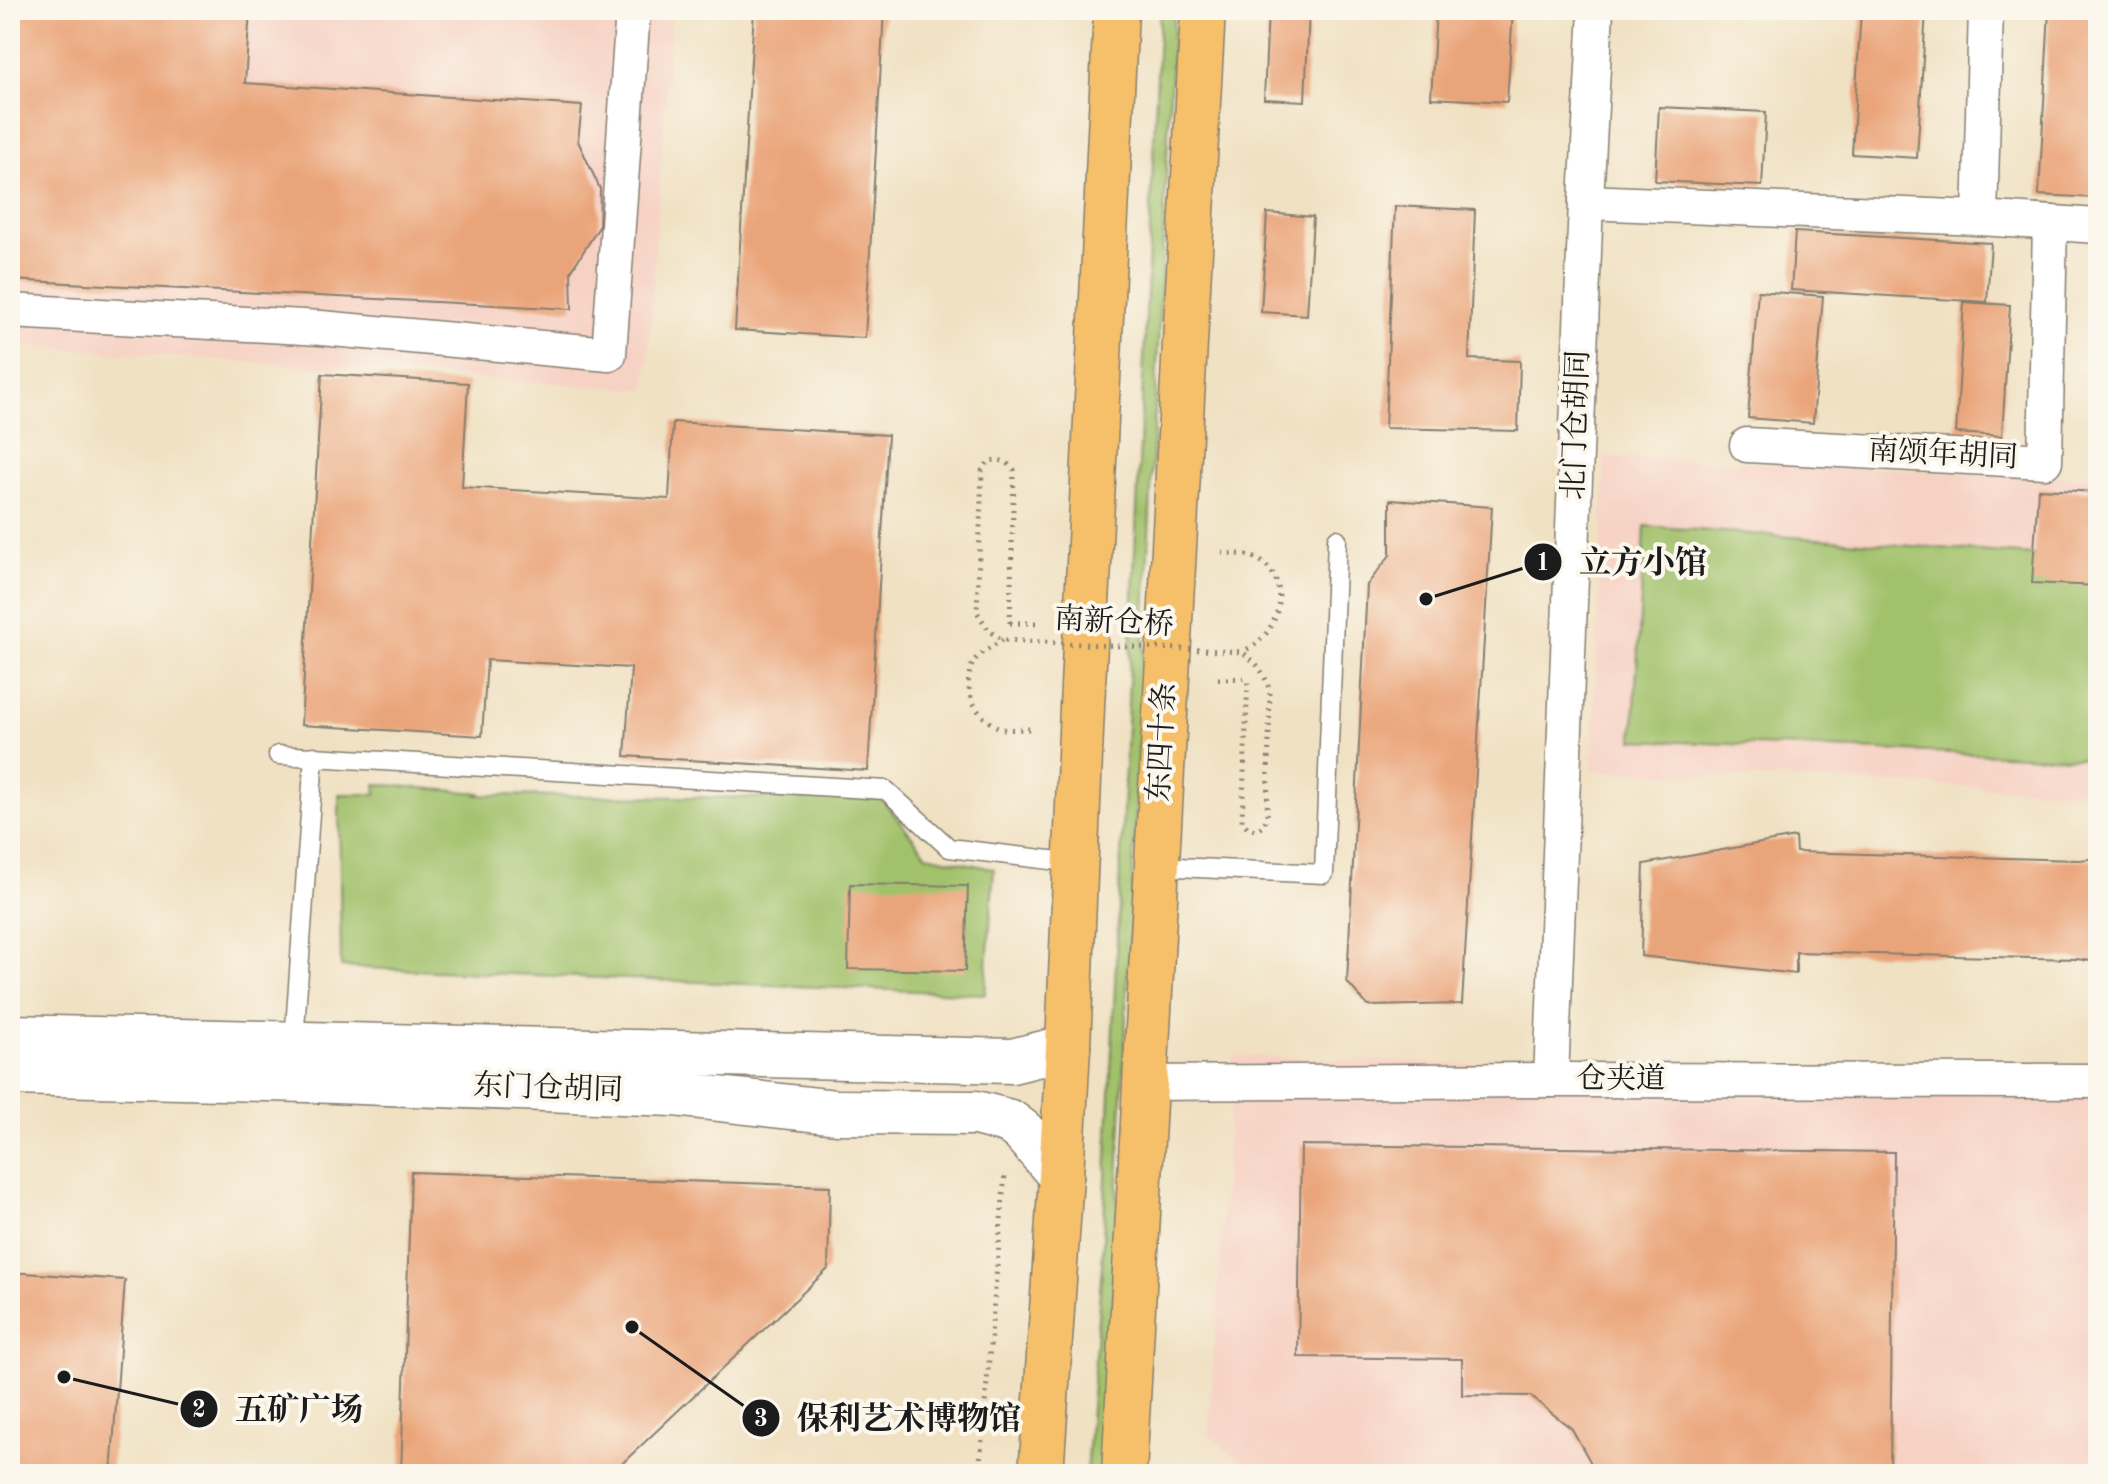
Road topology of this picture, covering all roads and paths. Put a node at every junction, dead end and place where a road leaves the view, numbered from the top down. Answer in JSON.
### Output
{"nodes":[{"id":1,"x":633,"y":10,"type":"edge"},
{"id":2,"x":1116,"y":10,"type":"edge"},
{"id":3,"x":1203,"y":10,"type":"edge"},
{"id":4,"x":1596,"y":10,"type":"edge"},
{"id":5,"x":1986,"y":10,"type":"edge"},
{"id":6,"x":1586,"y":202,"type":"junction"},
{"id":7,"x":1980,"y":218,"type":"junction"},
{"id":8,"x":2050,"y":223,"type":"junction"},
{"id":9,"x":2098,"y":226,"type":"edge"},
{"id":10,"x":10,"y":311,"type":"edge"},
{"id":11,"x":1747,"y":445,"type":"dead end"},
{"id":12,"x":1337,"y":539,"type":"dead end"},
{"id":13,"x":1222,"y":553,"type":"dead end"},
{"id":14,"x":1036,"y":623,"type":"dead end"},
{"id":15,"x":1003,"y":640,"type":"junction"},
{"id":16,"x":1242,"y":652,"type":"junction"},
{"id":17,"x":1218,"y":679,"type":"dead end"},
{"id":18,"x":1030,"y":729,"type":"dead end"},
{"id":19,"x":278,"y":755,"type":"dead end"},
{"id":20,"x":314,"y":756,"type":"junction"},
{"id":21,"x":1076,"y":863,"type":"junction"},
{"id":22,"x":1156,"y":866,"type":"junction"},
{"id":23,"x":10,"y":1037,"type":"edge"},
{"id":24,"x":294,"y":1043,"type":"junction"},
{"id":25,"x":1068,"y":1047,"type":"junction"},
{"id":26,"x":10,"y":1073,"type":"edge"},
{"id":27,"x":1551,"y":1080,"type":"junction"},
{"id":28,"x":2098,"y":1081,"type":"edge"},
{"id":29,"x":1144,"y":1083,"type":"junction"},
{"id":30,"x":1010,"y":1122,"type":"junction"},
{"id":31,"x":1061,"y":1176,"type":"junction"},
{"id":32,"x":979,"y":1474,"type":"edge"},
{"id":33,"x":1041,"y":1474,"type":"edge"},
{"id":34,"x":1124,"y":1474,"type":"edge"}],
"edges":[{"from":1,"to":10,"type":"street"},
{"from":2,"to":21,"type":"main road"},
{"from":3,"to":22,"type":"main road","name":"东四十条"},
{"from":4,"to":6,"type":"street","name":"北门仓胡同"},
{"from":5,"to":7,"type":"street"},
{"from":6,"to":7,"type":"street"},
{"from":6,"to":27,"type":"street","name":"北门仓胡同"},
{"from":7,"to":8,"type":"street"},
{"from":8,"to":9,"type":"street"},
{"from":8,"to":11,"type":"street","name":"南颂年胡同"},
{"from":12,"to":22,"type":"lane"},
{"from":13,"to":16,"type":"path"},
{"from":14,"to":15,"type":"path","name":"南新仓桥","bridge":true},
{"from":15,"to":16,"type":"path","name":"南新仓桥","bridge":true},
{"from":15,"to":18,"type":"path"},
{"from":16,"to":17,"type":"path","bridge":true},
{"from":19,"to":20,"type":"lane"},
{"from":20,"to":21,"type":"lane"},
{"from":20,"to":24,"type":"lane"},
{"from":21,"to":25,"type":"main road"},
{"from":22,"to":29,"type":"main road","name":"东四十条"},
{"from":23,"to":24,"type":"street","name":"东门仓胡同"},
{"from":24,"to":25,"type":"street","name":"东门仓胡同"},
{"from":25,"to":31,"type":"main road"},
{"from":26,"to":30,"type":"street","name":"东门仓胡同"},
{"from":27,"to":28,"type":"street","name":"仓夹道"},
{"from":27,"to":29,"type":"street","name":"仓夹道"},
{"from":29,"to":34,"type":"main road","name":"东四十条"},
{"from":30,"to":31,"type":"street"},
{"from":30,"to":32,"type":"path"},
{"from":31,"to":33,"type":"main road"}]}
